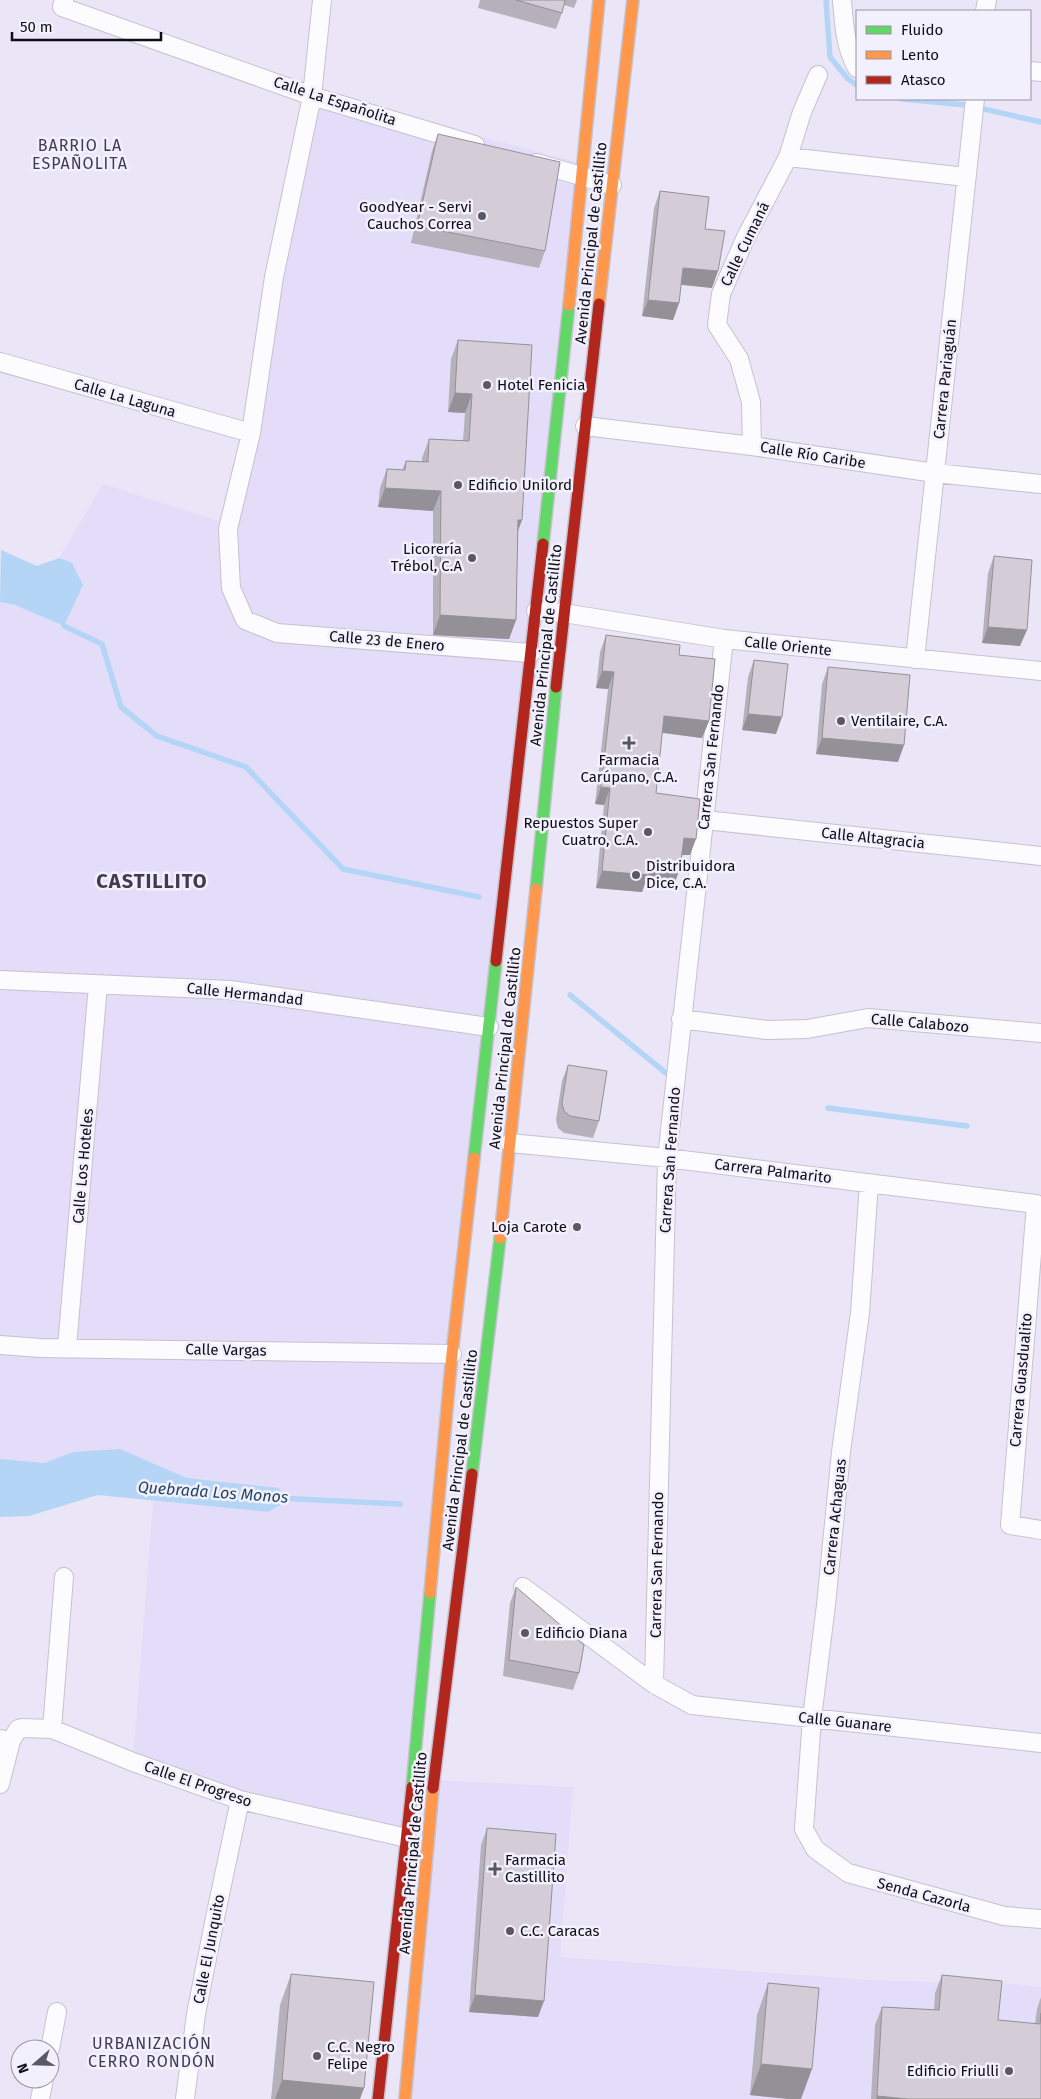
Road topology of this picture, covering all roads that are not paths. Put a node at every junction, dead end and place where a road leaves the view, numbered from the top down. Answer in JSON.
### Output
{"nodes":[{"id":1,"x":322,"y":0,"type":"edge"},
{"id":2,"x":599,"y":0,"type":"edge"},
{"id":3,"x":633,"y":0,"type":"edge"},
{"id":4,"x":842,"y":0,"type":"edge"},
{"id":5,"x":63,"y":3,"type":"edge"},
{"id":6,"x":856,"y":66,"type":"edge"},
{"id":7,"x":818,"y":74,"type":"dead end"},
{"id":8,"x":312,"y":96,"type":"junction"},
{"id":9,"x":975,"y":100,"type":"edge"},
{"id":10,"x":488,"y":148,"type":"edge"},
{"id":11,"x":516,"y":157,"type":"edge"},
{"id":12,"x":788,"y":157,"type":"junction"},
{"id":13,"x":581,"y":176,"type":"junction"},
{"id":14,"x":966,"y":177,"type":"junction"},
{"id":15,"x":612,"y":185,"type":"junction"},
{"id":16,"x":0,"y":362,"type":"edge"},
{"id":17,"x":585,"y":426,"type":"junction"},
{"id":18,"x":251,"y":433,"type":"junction"},
{"id":19,"x":752,"y":446,"type":"junction"},
{"id":20,"x":935,"y":473,"type":"junction"},
{"id":21,"x":1041,"y":484,"type":"edge"},
{"id":22,"x":536,"y":611,"type":"junction"},
{"id":23,"x":564,"y":613,"type":"junction"},
{"id":24,"x":724,"y":639,"type":"junction"},
{"id":25,"x":531,"y":652,"type":"junction"},
{"id":26,"x":915,"y":660,"type":"junction"},
{"id":27,"x":1041,"y":671,"type":"edge"},
{"id":28,"x":705,"y":820,"type":"junction"},
{"id":29,"x":1041,"y":856,"type":"edge"},
{"id":30,"x":0,"y":980,"type":"edge"},
{"id":31,"x":98,"y":985,"type":"junction"},
{"id":32,"x":681,"y":1019,"type":"junction"},
{"id":33,"x":489,"y":1026,"type":"junction"},
{"id":34,"x":1041,"y":1033,"type":"edge"},
{"id":35,"x":510,"y":1143,"type":"junction"},
{"id":36,"x":667,"y":1158,"type":"junction"},
{"id":37,"x":869,"y":1183,"type":"junction"},
{"id":38,"x":1036,"y":1204,"type":"joint"},
{"id":39,"x":0,"y":1344,"type":"edge"},
{"id":40,"x":67,"y":1347,"type":"junction"},
{"id":41,"x":452,"y":1354,"type":"junction"},
{"id":42,"x":1041,"y":1530,"type":"edge"},
{"id":43,"x":64,"y":1577,"type":"dead end"},
{"id":44,"x":523,"y":1587,"type":"dead end"},
{"id":45,"x":654,"y":1684,"type":"junction"},
{"id":46,"x":812,"y":1718,"type":"junction"},
{"id":47,"x":52,"y":1729,"type":"junction"},
{"id":48,"x":6,"y":1740,"type":"edge"},
{"id":49,"x":1041,"y":1743,"type":"edge"},
{"id":50,"x":0,"y":1784,"type":"edge"},
{"id":51,"x":240,"y":1800,"type":"junction"},
{"id":52,"x":407,"y":1838,"type":"junction"},
{"id":53,"x":815,"y":1849,"type":"joint"},
{"id":54,"x":1041,"y":1919,"type":"edge"},
{"id":55,"x":57,"y":2012,"type":"dead end"},
{"id":56,"x":52,"y":2039,"type":"edge"},
{"id":57,"x":185,"y":2099,"type":"edge"},
{"id":58,"x":378,"y":2099,"type":"edge"},
{"id":59,"x":405,"y":2099,"type":"edge"}],
"edges":[{"from":1,"to":8,"type":"street"},
{"from":2,"to":13,"type":"main road","name":"Avenida Principal de Castillito"},
{"from":3,"to":15,"type":"main road","name":"Avenida Principal de Castillito"},
{"from":4,"to":6,"type":"street"},
{"from":5,"to":8,"type":"street","name":"Calle La Españolita"},
{"from":7,"to":12,"type":"street","name":"Calle Cumaná"},
{"from":8,"to":10,"type":"street","name":"Calle La Españolita"},
{"from":8,"to":18,"type":"street"},
{"from":9,"to":14,"type":"street","name":"Carrera Pariaguán"},
{"from":11,"to":13,"type":"street"},
{"from":12,"to":14,"type":"street"},
{"from":12,"to":19,"type":"street","name":"Calle Cumaná"},
{"from":13,"to":15,"type":"street"},
{"from":13,"to":22,"type":"main road","name":"Avenida Principal de Castillito"},
{"from":14,"to":20,"type":"street","name":"Carrera Pariaguán"},
{"from":15,"to":17,"type":"main road","name":"Avenida Principal de Castillito"},
{"from":16,"to":18,"type":"street","name":"Calle La Laguna"},
{"from":17,"to":19,"type":"street","name":"Calle Río Caribe"},
{"from":17,"to":23,"type":"main road","name":"Avenida Principal de Castillito"},
{"from":18,"to":25,"type":"street","name":"Calle 23 de Enero"},
{"from":19,"to":20,"type":"street","name":"Calle Río Caribe"},
{"from":20,"to":21,"type":"street","name":"Calle Río Caribe"},
{"from":20,"to":26,"type":"street","name":"Carrera Pariaguán"},
{"from":22,"to":23,"type":"street","name":"Calle Oriente"},
{"from":22,"to":25,"type":"main road","name":"Avenida Principal de Castillito"},
{"from":23,"to":24,"type":"street","name":"Calle Oriente"},
{"from":23,"to":35,"type":"main road","name":"Avenida Principal de Castillito"},
{"from":24,"to":26,"type":"street","name":"Calle Oriente"},
{"from":24,"to":28,"type":"street","name":"Carrera San Fernando"},
{"from":25,"to":33,"type":"main road","name":"Avenida Principal de Castillito"},
{"from":26,"to":27,"type":"street","name":"Calle Oriente"},
{"from":28,"to":29,"type":"street","name":"Calle Altagracia"},
{"from":28,"to":32,"type":"street","name":"Carrera San Fernando"},
{"from":30,"to":31,"type":"street","name":"Calle Hermandad"},
{"from":31,"to":33,"type":"street","name":"Calle Hermandad"},
{"from":31,"to":40,"type":"street","name":"Calle Los Hoteles"},
{"from":32,"to":34,"type":"street","name":"Calle Calabozo"},
{"from":32,"to":36,"type":"street","name":"Carrera San Fernando"},
{"from":33,"to":41,"type":"main road","name":"Avenida Principal de Castillito"},
{"from":35,"to":36,"type":"street","name":"Carrera Palmarito"},
{"from":35,"to":59,"type":"main road","name":"Avenida Principal de Castillito"},
{"from":36,"to":37,"type":"street","name":"Carrera Palmarito"},
{"from":36,"to":45,"type":"street","name":"Carrera San Fernando"},
{"from":37,"to":38,"type":"street","name":"Carrera Palmarito"},
{"from":37,"to":46,"type":"street","name":"Carrera Achaguas"},
{"from":38,"to":42,"type":"street","name":"Carrera Guasdualito"},
{"from":39,"to":40,"type":"street","name":"Calle Vargas"},
{"from":40,"to":41,"type":"street","name":"Calle Vargas"},
{"from":41,"to":52,"type":"main road","name":"Avenida Principal de Castillito"},
{"from":43,"to":47,"type":"street"},
{"from":44,"to":45,"type":"street","name":"Calle Guanare"},
{"from":45,"to":46,"type":"street","name":"Calle Guanare"},
{"from":46,"to":49,"type":"street","name":"Calle Guanare"},
{"from":46,"to":53,"type":"street","name":"Carrera Achaguas"},
{"from":47,"to":48,"type":"street","name":"Calle El Progreso"},
{"from":47,"to":51,"type":"street","name":"Calle El Progreso"},
{"from":48,"to":50,"type":"street"},
{"from":51,"to":52,"type":"street","name":"Calle El Progreso"},
{"from":51,"to":57,"type":"street","name":"Calle El Junquito"},
{"from":52,"to":58,"type":"main road","name":"Avenida Principal de Castillito"},
{"from":53,"to":54,"type":"street","name":"Senda Cazorla"},
{"from":55,"to":56,"type":"street"}]}
